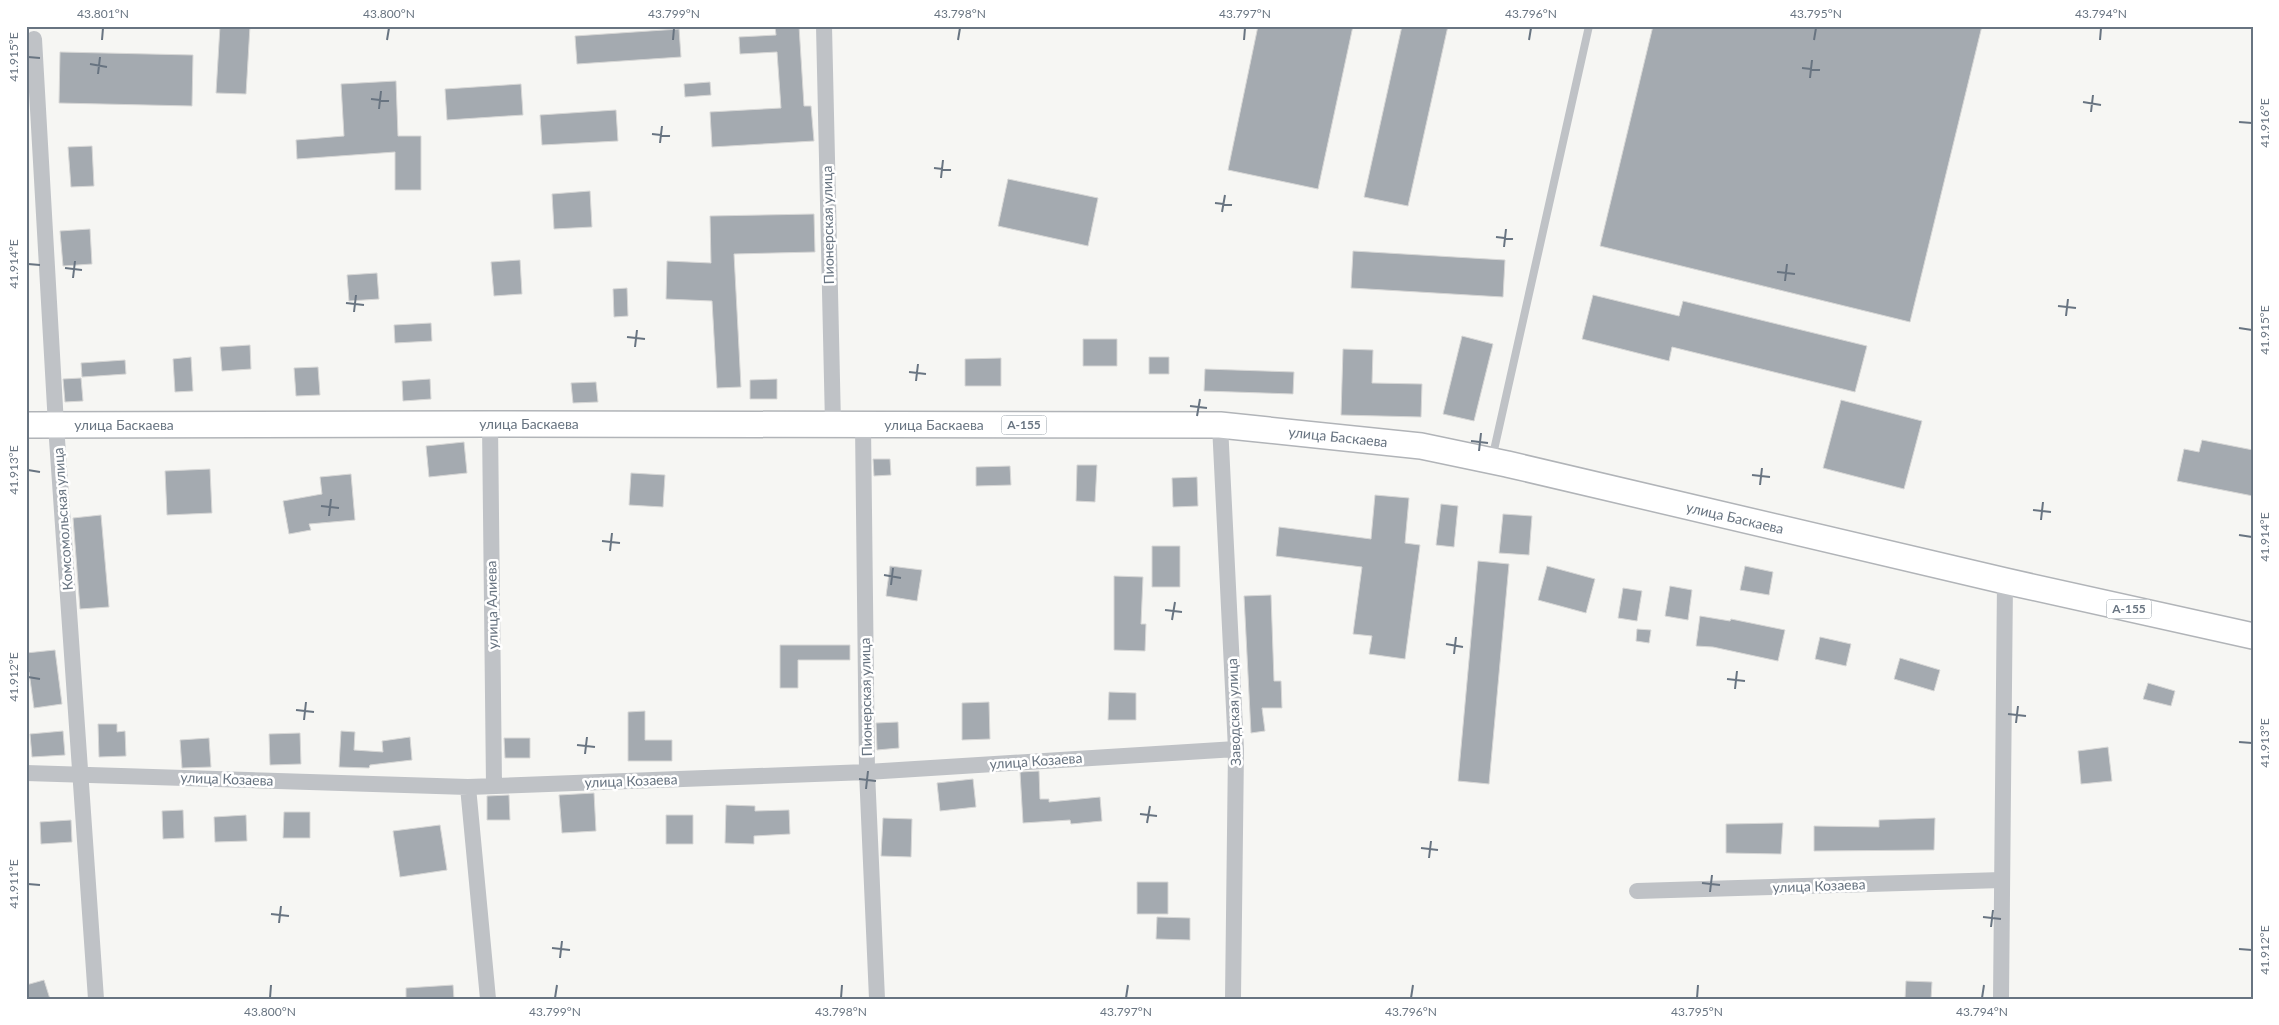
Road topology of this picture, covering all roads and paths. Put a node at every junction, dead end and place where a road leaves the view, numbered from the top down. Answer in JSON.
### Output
{"nodes":[{"id":1,"x":824,"y":26,"type":"edge"},
{"id":2,"x":1589,"y":26,"type":"edge"},
{"id":3,"x":34,"y":39,"type":"dead end"},
{"id":4,"x":490,"y":424,"type":"junction"},
{"id":5,"x":833,"y":424,"type":"junction"},
{"id":6,"x":26,"y":425,"type":"edge"},
{"id":7,"x":56,"y":425,"type":"junction"},
{"id":8,"x":863,"y":425,"type":"junction"},
{"id":9,"x":1220,"y":425,"type":"junction"},
{"id":10,"x":1491,"y":461,"type":"junction"},
{"id":11,"x":2005,"y":581,"type":"junction"},
{"id":12,"x":2253,"y":636,"type":"edge"},
{"id":13,"x":1236,"y":749,"type":"junction"},
{"id":14,"x":867,"y":772,"type":"junction"},
{"id":15,"x":26,"y":773,"type":"edge"},
{"id":16,"x":79,"y":774,"type":"junction"},
{"id":17,"x":494,"y":786,"type":"junction"},
{"id":18,"x":468,"y":787,"type":"junction"},
{"id":19,"x":2002,"y":880,"type":"junction"},
{"id":20,"x":1636,"y":891,"type":"dead end"},
{"id":21,"x":96,"y":999,"type":"edge"},
{"id":22,"x":488,"y":999,"type":"edge"},
{"id":23,"x":877,"y":999,"type":"edge"},
{"id":24,"x":1234,"y":999,"type":"edge"},
{"id":25,"x":2001,"y":999,"type":"edge"}],
"edges":[{"from":1,"to":5,"type":"street","name":"Пионерская улица"},
{"from":2,"to":10,"type":"lane"},
{"from":3,"to":7,"type":"street","name":"Комсомольская улица"},
{"from":4,"to":5,"type":"main road","name":"улица Баскаева","number":"А-155"},
{"from":4,"to":7,"type":"main road","name":"улица Баскаева","number":"А-155"},
{"from":4,"to":17,"type":"street","name":"улица Алиева"},
{"from":5,"to":8,"type":"main road","name":"улица Баскаева","number":"А-155"},
{"from":6,"to":7,"type":"main road","name":"улица Баскаева","number":"А-155"},
{"from":7,"to":16,"type":"street","name":"Комсомольская улица"},
{"from":8,"to":9,"type":"main road","name":"улица Баскаева","number":"А-155"},
{"from":8,"to":14,"type":"street","name":"Пионерская улица"},
{"from":9,"to":10,"type":"main road","name":"улица Баскаева","number":"А-155"},
{"from":9,"to":13,"type":"street","name":"Заводская улица"},
{"from":10,"to":11,"type":"main road","name":"улица Баскаева","number":"А-155"},
{"from":11,"to":12,"type":"main road","number":"А-155"},
{"from":11,"to":19,"type":"street"},
{"from":13,"to":14,"type":"street","name":"улица Козаева"},
{"from":13,"to":24,"type":"street","name":"Заводская улица"},
{"from":14,"to":17,"type":"street","name":"улица Козаева"},
{"from":14,"to":23,"type":"street","name":"Пионерская улица"},
{"from":15,"to":16,"type":"street","name":"улица Козаева"},
{"from":16,"to":18,"type":"street","name":"улица Козаева"},
{"from":16,"to":21,"type":"street","name":"Комсомольская улица"},
{"from":17,"to":18,"type":"street","name":"улица Козаева"},
{"from":18,"to":22,"type":"street"},
{"from":19,"to":20,"type":"street","name":"улица Козаева"},
{"from":19,"to":25,"type":"street"}]}
